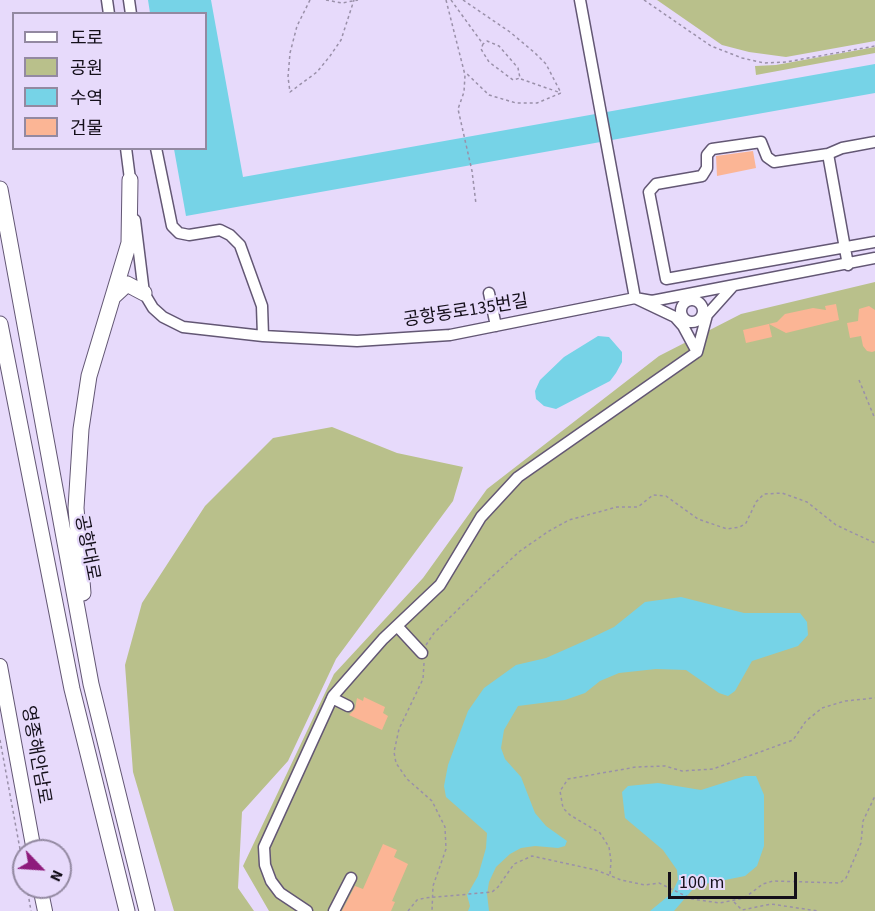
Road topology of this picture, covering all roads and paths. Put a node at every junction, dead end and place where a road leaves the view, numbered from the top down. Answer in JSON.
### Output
{"nodes":[{"id":1,"x":310,"y":0,"type":"edge"},
{"id":2,"x":326,"y":0,"type":"edge"},
{"id":3,"x":358,"y":0,"type":"edge"},
{"id":4,"x":446,"y":0,"type":"edge"},
{"id":5,"x":451,"y":0,"type":"edge"},
{"id":6,"x":463,"y":0,"type":"edge"},
{"id":7,"x":579,"y":0,"type":"edge"},
{"id":8,"x":644,"y":0,"type":"edge"},
{"id":9,"x":354,"y":1,"type":"edge"},
{"id":10,"x":483,"y":44,"type":"junction"},
{"id":11,"x":875,"y":46,"type":"edge"},
{"id":12,"x":465,"y":72,"type":"junction"},
{"id":13,"x":520,"y":78,"type":"junction"},
{"id":14,"x":561,"y":93,"type":"junction"},
{"id":15,"x":875,"y":142,"type":"edge"},
{"id":16,"x":126,"y":150,"type":"edge"},
{"id":17,"x":156,"y":150,"type":"edge"},
{"id":18,"x":828,"y":154,"type":"junction"},
{"id":19,"x":130,"y":180,"type":"junction"},
{"id":20,"x":0,"y":189,"type":"edge"},
{"id":21,"x":476,"y":204,"type":"dead end"},
{"id":22,"x":875,"y":242,"type":"edge"},
{"id":23,"x":844,"y":248,"type":"junction"},
{"id":24,"x":875,"y":258,"type":"edge"},
{"id":25,"x":848,"y":265,"type":"junction"},
{"id":26,"x":734,"y":286,"type":"junction"},
{"id":27,"x":144,"y":293,"type":"junction"},
{"id":28,"x":489,"y":293,"type":"dead end"},
{"id":29,"x":689,"y":297,"type":"junction"},
{"id":30,"x":635,"y":298,"type":"junction"},
{"id":31,"x":113,"y":299,"type":"junction"},
{"id":32,"x":705,"y":314,"type":"junction"},
{"id":33,"x":681,"y":320,"type":"junction"},
{"id":34,"x":0,"y":324,"type":"edge"},
{"id":35,"x":495,"y":326,"type":"junction"},
{"id":36,"x":264,"y":336,"type":"junction"},
{"id":37,"x":698,"y":352,"type":"junction"},
{"id":38,"x":859,"y":380,"type":"dead end"},
{"id":39,"x":875,"y":419,"type":"edge"},
{"id":40,"x":875,"y":543,"type":"edge"},
{"id":41,"x":397,"y":626,"type":"junction"},
{"id":42,"x":422,"y":653,"type":"junction"},
{"id":43,"x":0,"y":666,"type":"edge"},
{"id":44,"x":91,"y":684,"type":"junction"},
{"id":45,"x":875,"y":698,"type":"edge"},
{"id":46,"x":332,"y":699,"type":"junction"},
{"id":47,"x":348,"y":706,"type":"dead end"},
{"id":48,"x":0,"y":740,"type":"edge"},
{"id":49,"x":875,"y":796,"type":"edge"},
{"id":50,"x":18,"y":839,"type":"edge"},
{"id":51,"x":32,"y":839,"type":"edge"},
{"id":52,"x":609,"y":875,"type":"junction"},
{"id":53,"x":351,"y":878,"type":"dead end"},
{"id":54,"x":431,"y":899,"type":"junction"},
{"id":55,"x":734,"y":902,"type":"junction"},
{"id":56,"x":127,"y":911,"type":"edge"},
{"id":57,"x":147,"y":911,"type":"edge"},
{"id":58,"x":307,"y":911,"type":"edge"},
{"id":59,"x":334,"y":911,"type":"edge"},
{"id":60,"x":408,"y":911,"type":"edge"},
{"id":61,"x":432,"y":911,"type":"edge"},
{"id":62,"x":818,"y":911,"type":"edge"}],
"edges":[{"from":1,"to":9,"type":"path"},
{"from":2,"to":9,"type":"path"},
{"from":3,"to":9,"type":"path"},
{"from":4,"to":12,"type":"path"},
{"from":5,"to":10,"type":"path"},
{"from":6,"to":14,"type":"path"},
{"from":7,"to":30,"type":"street"},
{"from":8,"to":11,"type":"path"},
{"from":10,"to":13,"type":"path"},
{"from":10,"to":13,"type":"path"},
{"from":12,"to":14,"type":"path"},
{"from":12,"to":21,"type":"path"},
{"from":13,"to":14,"type":"path"},
{"from":15,"to":18,"type":"street"},
{"from":16,"to":19,"type":"street"},
{"from":17,"to":36,"type":"street"},
{"from":18,"to":23,"type":"street"},
{"from":18,"to":23,"type":"street"},
{"from":19,"to":27,"type":"street"},
{"from":19,"to":31,"type":"highway"},
{"from":20,"to":44,"type":"highway","name":"공항대로"},
{"from":22,"to":23,"type":"street"},
{"from":23,"to":25,"type":"street"},
{"from":24,"to":25,"type":"street","name":"공항동로135번길"},
{"from":25,"to":26,"type":"street","name":"공항동로135번길"},
{"from":26,"to":29,"type":"street","name":"공항동로135번길"},
{"from":26,"to":32,"type":"street"},
{"from":27,"to":31,"type":"highway"},
{"from":27,"to":36,"type":"street","name":"공항동로135번길"},
{"from":28,"to":35,"type":"street"},
{"from":29,"to":30,"type":"street","name":"공항동로135번길"},
{"from":29,"to":32,"type":"street"},
{"from":29,"to":33,"type":"street"},
{"from":30,"to":33,"type":"street"},
{"from":30,"to":35,"type":"street","name":"공항동로135번길"},
{"from":31,"to":44,"type":"highway"},
{"from":32,"to":33,"type":"street"},
{"from":32,"to":37,"type":"street"},
{"from":33,"to":37,"type":"street"},
{"from":34,"to":56,"type":"highway"},
{"from":35,"to":36,"type":"street","name":"공항동로135번길"},
{"from":37,"to":41,"type":"street"},
{"from":38,"to":39,"type":"path"},
{"from":40,"to":42,"type":"path"},
{"from":41,"to":42,"type":"street"},
{"from":41,"to":46,"type":"street"},
{"from":42,"to":54,"type":"path"},
{"from":43,"to":51,"type":"main road","name":"영종해안남로"},
{"from":44,"to":57,"type":"highway","name":"공항대로"},
{"from":45,"to":52,"type":"path"},
{"from":46,"to":47,"type":"street"},
{"from":46,"to":58,"type":"street"},
{"from":48,"to":50,"type":"path"},
{"from":49,"to":55,"type":"path"},
{"from":52,"to":54,"type":"path"},
{"from":52,"to":55,"type":"path"},
{"from":53,"to":59,"type":"street"},
{"from":54,"to":60,"type":"path"},
{"from":54,"to":61,"type":"path"},
{"from":55,"to":62,"type":"path"}]}
